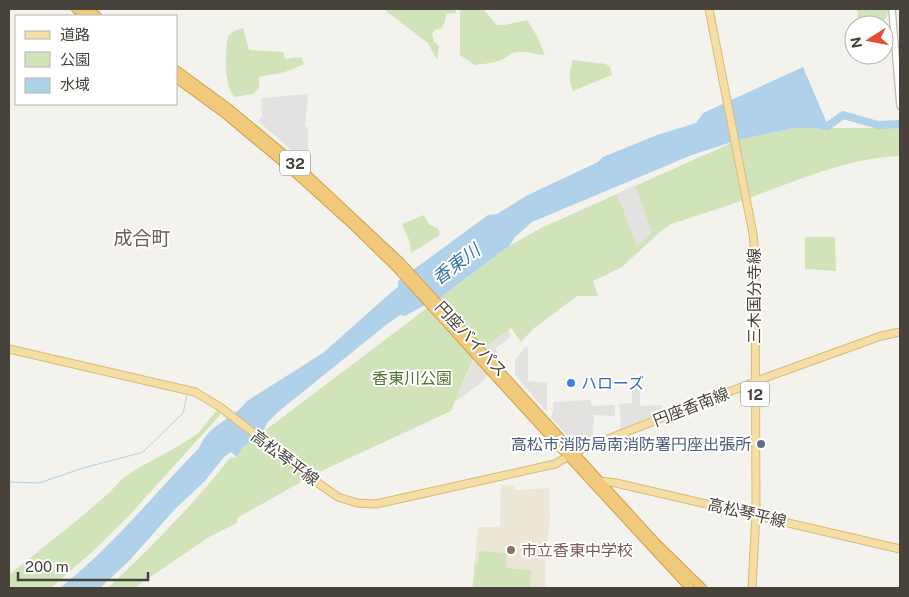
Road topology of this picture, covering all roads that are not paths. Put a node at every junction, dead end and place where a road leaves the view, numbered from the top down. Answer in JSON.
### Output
{"nodes":[{"id":1,"x":709,"y":9,"type":"edge"},
{"id":2,"x":892,"y":9,"type":"edge"},
{"id":3,"x":178,"y":71,"type":"edge"},
{"id":4,"x":178,"y":79,"type":"edge"},
{"id":5,"x":900,"y":106,"type":"edge"},
{"id":6,"x":402,"y":269,"type":"junction"},
{"id":7,"x":900,"y":332,"type":"edge"},
{"id":8,"x":9,"y":349,"type":"edge"},
{"id":9,"x":754,"y":383,"type":"junction"},
{"id":10,"x":572,"y":455,"type":"junction"},
{"id":11,"x":598,"y":483,"type":"junction"},
{"id":12,"x":756,"y":514,"type":"junction"},
{"id":13,"x":900,"y":549,"type":"edge"},
{"id":14,"x":690,"y":588,"type":"edge"},
{"id":15,"x":702,"y":588,"type":"edge"},
{"id":16,"x":752,"y":588,"type":"edge"}],
"edges":[{"from":1,"to":9,"type":"main road","name":"三木国分寺線","number":"12"},
{"from":2,"to":5,"type":"street"},
{"from":3,"to":6,"type":"highway","name":"円座バイパス","number":"32"},
{"from":4,"to":6,"type":"highway","name":"円座バイパス","number":"32"},
{"from":6,"to":10,"type":"highway","name":"円座バイパス","number":"32"},
{"from":7,"to":9,"type":"main road","name":"円座香南線"},
{"from":8,"to":10,"type":"main road","name":"高松琴平線"},
{"from":9,"to":10,"type":"main road","name":"円座香南線"},
{"from":9,"to":12,"type":"main road","name":"三木国分寺線","number":"12"},
{"from":10,"to":11,"type":"highway","name":"円座バイパス","number":"32"},
{"from":11,"to":12,"type":"main road","name":"高松琴平線"},
{"from":11,"to":14,"type":"highway","name":"円座バイパス","number":"32"},
{"from":11,"to":15,"type":"highway","name":"円座バイパス","number":"32"},
{"from":12,"to":13,"type":"main road","name":"高松琴平線"},
{"from":12,"to":16,"type":"main road","name":"三木国分寺線","number":"12"}]}
